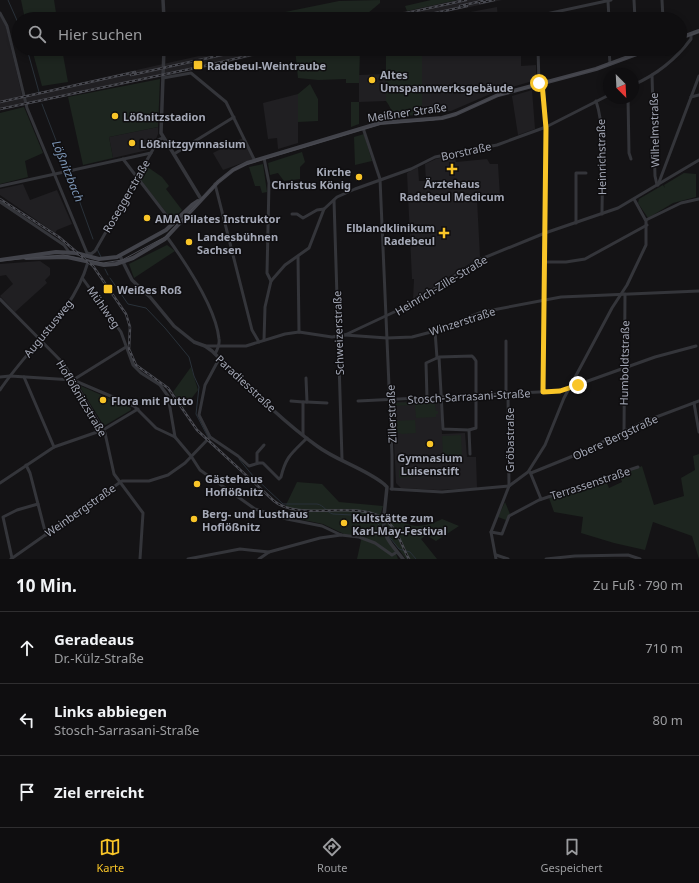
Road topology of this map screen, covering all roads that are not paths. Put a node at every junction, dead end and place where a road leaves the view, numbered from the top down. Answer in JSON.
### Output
{"nodes":[{"id":1,"x":163,"y":0,"type":"edge"},
{"id":2,"x":610,"y":0,"type":"edge"},
{"id":3,"x":634,"y":0,"type":"edge"},
{"id":4,"x":662,"y":0,"type":"edge"},
{"id":5,"x":0,"y":12,"type":"edge"},
{"id":6,"x":164,"y":12,"type":"edge"},
{"id":7,"x":561,"y":12,"type":"edge"},
{"id":8,"x":609,"y":12,"type":"edge"},
{"id":9,"x":634,"y":12,"type":"edge"},
{"id":10,"x":663,"y":12,"type":"edge"},
{"id":11,"x":699,"y":31,"type":"edge"},
{"id":12,"x":691,"y":34,"type":"junction"},
{"id":13,"x":687,"y":35,"type":"edge"},
{"id":14,"x":687,"y":44,"type":"edge"},
{"id":15,"x":12,"y":46,"type":"edge"},
{"id":16,"x":14,"y":56,"type":"edge"},
{"id":17,"x":164,"y":56,"type":"edge"},
{"id":18,"x":539,"y":56,"type":"edge"},
{"id":19,"x":609,"y":56,"type":"edge"},
{"id":20,"x":631,"y":56,"type":"edge"},
{"id":21,"x":676,"y":56,"type":"edge"},
{"id":22,"x":610,"y":64,"type":"junction"},
{"id":23,"x":652,"y":75,"type":"junction"},
{"id":24,"x":699,"y":76,"type":"edge"},
{"id":25,"x":163,"y":78,"type":"junction"},
{"id":26,"x":639,"y":82,"type":"edge"},
{"id":27,"x":541,"y":83,"type":"junction"},
{"id":28,"x":699,"y":95,"type":"edge"},
{"id":29,"x":691,"y":97,"type":"junction"},
{"id":30,"x":603,"y":98,"type":"edge"},
{"id":31,"x":596,"y":101,"type":"junction"},
{"id":32,"x":628,"y":104,"type":"edge"},
{"id":33,"x":234,"y":117,"type":"junction"},
{"id":34,"x":364,"y":128,"type":"junction"},
{"id":35,"x":546,"y":128,"type":"junction"},
{"id":36,"x":163,"y":138,"type":"junction"},
{"id":37,"x":151,"y":153,"type":"junction"},
{"id":38,"x":174,"y":154,"type":"junction"},
{"id":39,"x":264,"y":158,"type":"junction"},
{"id":40,"x":123,"y":159,"type":"junction"},
{"id":41,"x":631,"y":159,"type":"dead end"},
{"id":42,"x":255,"y":160,"type":"junction"},
{"id":43,"x":699,"y":160,"type":"edge"},
{"id":44,"x":586,"y":173,"type":"dead end"},
{"id":45,"x":54,"y":174,"type":"junction"},
{"id":46,"x":137,"y":177,"type":"junction"},
{"id":47,"x":380,"y":180,"type":"junction"},
{"id":48,"x":215,"y":184,"type":"junction"},
{"id":49,"x":658,"y":185,"type":"junction"},
{"id":50,"x":0,"y":186,"type":"edge"},
{"id":51,"x":209,"y":190,"type":"junction"},
{"id":52,"x":218,"y":195,"type":"junction"},
{"id":53,"x":634,"y":199,"type":"junction"},
{"id":54,"x":699,"y":199,"type":"edge"},
{"id":55,"x":200,"y":200,"type":"junction"},
{"id":56,"x":334,"y":200,"type":"junction"},
{"id":57,"x":0,"y":202,"type":"edge"},
{"id":58,"x":330,"y":204,"type":"junction"},
{"id":59,"x":335,"y":206,"type":"junction"},
{"id":60,"x":324,"y":209,"type":"junction"},
{"id":61,"x":292,"y":214,"type":"dead end"},
{"id":62,"x":602,"y":214,"type":"junction"},
{"id":63,"x":646,"y":220,"type":"junction"},
{"id":64,"x":576,"y":223,"type":"junction"},
{"id":65,"x":174,"y":224,"type":"junction"},
{"id":66,"x":647,"y":225,"type":"junction"},
{"id":67,"x":545,"y":233,"type":"junction"},
{"id":68,"x":168,"y":237,"type":"junction"},
{"id":69,"x":95,"y":251,"type":"junction"},
{"id":70,"x":69,"y":252,"type":"junction"},
{"id":71,"x":120,"y":256,"type":"junction"},
{"id":72,"x":298,"y":257,"type":"junction"},
{"id":73,"x":26,"y":258,"type":"junction"},
{"id":74,"x":0,"y":260,"type":"edge"},
{"id":75,"x":99,"y":260,"type":"junction"},
{"id":76,"x":88,"y":262,"type":"junction"},
{"id":77,"x":123,"y":262,"type":"junction"},
{"id":78,"x":544,"y":262,"type":"junction"},
{"id":79,"x":83,"y":279,"type":"junction"},
{"id":80,"x":271,"y":281,"type":"junction"},
{"id":81,"x":699,"y":291,"type":"edge"},
{"id":82,"x":623,"y":294,"type":"junction"},
{"id":83,"x":544,"y":300,"type":"junction"},
{"id":84,"x":1,"y":301,"type":"edge"},
{"id":85,"x":386,"y":316,"type":"junction"},
{"id":86,"x":435,"y":331,"type":"junction"},
{"id":87,"x":299,"y":332,"type":"junction"},
{"id":88,"x":345,"y":335,"type":"junction"},
{"id":89,"x":337,"y":336,"type":"junction"},
{"id":90,"x":387,"y":338,"type":"junction"},
{"id":91,"x":41,"y":340,"type":"junction"},
{"id":92,"x":264,"y":340,"type":"junction"},
{"id":93,"x":506,"y":341,"type":"dead end"},
{"id":94,"x":259,"y":342,"type":"junction"},
{"id":95,"x":206,"y":346,"type":"junction"},
{"id":96,"x":219,"y":346,"type":"junction"},
{"id":97,"x":696,"y":346,"type":"dead end"},
{"id":98,"x":126,"y":347,"type":"junction"},
{"id":99,"x":215,"y":354,"type":"junction"},
{"id":100,"x":438,"y":358,"type":"junction"},
{"id":101,"x":219,"y":359,"type":"junction"},
{"id":102,"x":624,"y":368,"type":"junction"},
{"id":103,"x":10,"y":376,"type":"junction"},
{"id":104,"x":0,"y":377,"type":"edge"},
{"id":105,"x":24,"y":377,"type":"junction"},
{"id":106,"x":306,"y":378,"type":"dead end"},
{"id":107,"x":72,"y":380,"type":"junction"},
{"id":108,"x":569,"y":389,"type":"junction"},
{"id":109,"x":0,"y":390,"type":"edge"},
{"id":110,"x":543,"y":392,"type":"junction"},
{"id":111,"x":507,"y":394,"type":"junction"},
{"id":112,"x":476,"y":396,"type":"junction"},
{"id":113,"x":442,"y":397,"type":"junction"},
{"id":114,"x":427,"y":398,"type":"junction"},
{"id":115,"x":390,"y":400,"type":"junction"},
{"id":116,"x":291,"y":401,"type":"dead end"},
{"id":117,"x":358,"y":401,"type":"dead end"},
{"id":118,"x":699,"y":401,"type":"edge"},
{"id":119,"x":303,"y":402,"type":"junction"},
{"id":120,"x":307,"y":402,"type":"junction"},
{"id":121,"x":327,"y":403,"type":"dead end"},
{"id":122,"x":694,"y":403,"type":"junction"},
{"id":123,"x":138,"y":409,"type":"junction"},
{"id":124,"x":103,"y":430,"type":"junction"},
{"id":125,"x":469,"y":430,"type":"junction"},
{"id":126,"x":624,"y":432,"type":"junction"},
{"id":127,"x":699,"y":432,"type":"edge"},
{"id":128,"x":305,"y":436,"type":"junction"},
{"id":129,"x":175,"y":437,"type":"junction"},
{"id":130,"x":209,"y":437,"type":"junction"},
{"id":131,"x":264,"y":445,"type":"dead end"},
{"id":132,"x":54,"y":447,"type":"junction"},
{"id":133,"x":470,"y":454,"type":"dead end"},
{"id":134,"x":191,"y":456,"type":"junction"},
{"id":135,"x":342,"y":459,"type":"junction"},
{"id":136,"x":256,"y":463,"type":"junction"},
{"id":137,"x":26,"y":465,"type":"junction"},
{"id":138,"x":638,"y":467,"type":"dead end"},
{"id":139,"x":530,"y":472,"type":"junction"},
{"id":140,"x":120,"y":482,"type":"junction"},
{"id":141,"x":0,"y":483,"type":"edge"},
{"id":142,"x":509,"y":486,"type":"junction"},
{"id":143,"x":386,"y":487,"type":"junction"},
{"id":144,"x":392,"y":489,"type":"junction"},
{"id":145,"x":541,"y":499,"type":"junction"},
{"id":146,"x":38,"y":504,"type":"junction"},
{"id":147,"x":491,"y":532,"type":"junction"},
{"id":148,"x":46,"y":535,"type":"junction"},
{"id":149,"x":341,"y":535,"type":"junction"},
{"id":150,"x":269,"y":552,"type":"junction"},
{"id":151,"x":397,"y":552,"type":"junction"},
{"id":152,"x":496,"y":557,"type":"edge"},
{"id":153,"x":11,"y":559,"type":"edge"},
{"id":154,"x":140,"y":559,"type":"edge"},
{"id":155,"x":188,"y":559,"type":"edge"},
{"id":156,"x":259,"y":559,"type":"edge"},
{"id":157,"x":402,"y":559,"type":"edge"},
{"id":158,"x":508,"y":559,"type":"edge"},
{"id":159,"x":546,"y":559,"type":"edge"},
{"id":160,"x":640,"y":559,"type":"edge"}],
"edges":[{"from":1,"to":6,"type":"street"},
{"from":2,"to":7,"type":"street"},
{"from":2,"to":8,"type":"street"},
{"from":3,"to":9,"type":"street"},
{"from":4,"to":10,"type":"street"},
{"from":5,"to":15,"type":"street"},
{"from":11,"to":12,"type":"main road"},
{"from":12,"to":13,"type":"main road"},
{"from":12,"to":14,"type":"street"},
{"from":16,"to":45,"type":"street"},
{"from":17,"to":25,"type":"street"},
{"from":18,"to":27,"type":"street"},
{"from":19,"to":22,"type":"street"},
{"from":20,"to":22,"type":"main road","name":"Meißner Straße"},
{"from":21,"to":23,"type":"street"},
{"from":22,"to":27,"type":"main road","name":"Meißner Straße"},
{"from":23,"to":26,"type":"street"},
{"from":23,"to":49,"type":"street","name":"Wilhelmstraße"},
{"from":24,"to":29,"type":"street"},
{"from":25,"to":33,"type":"street"},
{"from":25,"to":36,"type":"street"},
{"from":27,"to":34,"type":"main road","name":"Meißner Straße"},
{"from":27,"to":35,"type":"street"},
{"from":28,"to":29,"type":"street"},
{"from":29,"to":49,"type":"street"},
{"from":30,"to":31,"type":"street","name":"Borstraße"},
{"from":31,"to":35,"type":"street","name":"Borstraße"},
{"from":31,"to":62,"type":"street","name":"Heinrichstraße"},
{"from":32,"to":41,"type":"street"},
{"from":33,"to":38,"type":"street"},
{"from":33,"to":42,"type":"street"},
{"from":34,"to":39,"type":"main road","name":"Meißner Straße"},
{"from":34,"to":47,"type":"street"},
{"from":35,"to":47,"type":"street","name":"Borstraße"},
{"from":35,"to":67,"type":"street"},
{"from":36,"to":37,"type":"street","name":"Roseggerstraße"},
{"from":36,"to":38,"type":"street"},
{"from":37,"to":40,"type":"street"},
{"from":37,"to":46,"type":"street","name":"Roseggerstraße"},
{"from":38,"to":55,"type":"street"},
{"from":39,"to":42,"type":"main road","name":"Meißner Straße"},
{"from":39,"to":80,"type":"street"},
{"from":40,"to":45,"type":"street"},
{"from":40,"to":46,"type":"street"},
{"from":42,"to":48,"type":"main road","name":"Meißner Straße"},
{"from":43,"to":49,"type":"street"},
{"from":44,"to":64,"type":"street"},
{"from":45,"to":50,"type":"street"},
{"from":45,"to":69,"type":"street"},
{"from":46,"to":65,"type":"street"},
{"from":46,"to":69,"type":"street","name":"Roseggerstraße"},
{"from":47,"to":56,"type":"street","name":"Borstraße"},
{"from":47,"to":85,"type":"street"},
{"from":48,"to":51,"type":"main road","name":"Meißner Straße"},
{"from":48,"to":52,"type":"street"},
{"from":49,"to":53,"type":"street","name":"Heinrich-Zille-Straße"},
{"from":51,"to":52,"type":"street"},
{"from":51,"to":55,"type":"main road","name":"Meißner Straße"},
{"from":52,"to":94,"type":"street"},
{"from":53,"to":62,"type":"street","name":"Heinrich-Zille-Straße"},
{"from":53,"to":63,"type":"street"},
{"from":54,"to":63,"type":"street"},
{"from":55,"to":65,"type":"main road","name":"Meißner Straße"},
{"from":55,"to":68,"type":"main road","name":"Meißner Straße"},
{"from":56,"to":58,"type":"street","name":"Borstraße"},
{"from":56,"to":59,"type":"street","name":"Schweizerstraße"},
{"from":57,"to":70,"type":"street"},
{"from":58,"to":59,"type":"street"},
{"from":58,"to":60,"type":"street","name":"Borstraße"},
{"from":59,"to":89,"type":"street","name":"Schweizerstraße"},
{"from":60,"to":61,"type":"street","name":"Borstraße"},
{"from":60,"to":72,"type":"street","name":"Borstraße"},
{"from":62,"to":64,"type":"street","name":"Heinrich-Zille-Straße"},
{"from":63,"to":66,"type":"street"},
{"from":64,"to":67,"type":"street","name":"Heinrich-Zille-Straße"},
{"from":65,"to":71,"type":"main road","name":"Meißner Straße"},
{"from":66,"to":78,"type":"street"},
{"from":66,"to":82,"type":"street"},
{"from":67,"to":78,"type":"street"},
{"from":67,"to":85,"type":"street","name":"Heinrich-Zille-Straße"},
{"from":68,"to":77,"type":"main road","name":"Meißner Straße"},
{"from":68,"to":96,"type":"street"},
{"from":69,"to":75,"type":"street"},
{"from":70,"to":73,"type":"main road","name":"Meißner Straße"},
{"from":70,"to":75,"type":"main road","name":"Meißner Straße"},
{"from":71,"to":75,"type":"main road","name":"Meißner Straße"},
{"from":71,"to":77,"type":"street","name":"Paradiesstraße"},
{"from":72,"to":80,"type":"street","name":"Borstraße"},
{"from":72,"to":87,"type":"street"},
{"from":73,"to":74,"type":"main road","name":"Meißner Straße"},
{"from":73,"to":76,"type":"main road","name":"Meißner Straße"},
{"from":76,"to":77,"type":"main road","name":"Meißner Straße"},
{"from":76,"to":79,"type":"street","name":"Augustusweg"},
{"from":77,"to":95,"type":"street","name":"Paradiesstraße"},
{"from":78,"to":83,"type":"street"},
{"from":79,"to":91,"type":"street","name":"Augustusweg"},
{"from":79,"to":98,"type":"street","name":"Mühlweg"},
{"from":80,"to":92,"type":"street","name":"Borstraße"},
{"from":81,"to":82,"type":"street","name":"Winzerstraße"},
{"from":82,"to":83,"type":"street","name":"Winzerstraße"},
{"from":82,"to":102,"type":"street","name":"Humboldtstraße"},
{"from":82,"to":108,"type":"street"},
{"from":83,"to":86,"type":"street","name":"Winzerstraße"},
{"from":83,"to":110,"type":"street"},
{"from":84,"to":91,"type":"street","name":"Hoflößnitzstraße"},
{"from":85,"to":88,"type":"street","name":"Heinrich-Zille-Straße"},
{"from":85,"to":90,"type":"street","name":"Zillerstraße"},
{"from":86,"to":90,"type":"street","name":"Winzerstraße"},
{"from":86,"to":100,"type":"street"},
{"from":87,"to":89,"type":"street"},
{"from":87,"to":92,"type":"street"},
{"from":88,"to":89,"type":"street","name":"Heinrich-Zille-Straße"},
{"from":88,"to":90,"type":"street","name":"Winzerstraße"},
{"from":89,"to":135,"type":"street","name":"Schweizerstraße"},
{"from":90,"to":115,"type":"street","name":"Zillerstraße"},
{"from":91,"to":103,"type":"street","name":"Augustusweg"},
{"from":91,"to":107,"type":"street","name":"Hoflößnitzstraße"},
{"from":92,"to":94,"type":"street"},
{"from":93,"to":111,"type":"street","name":"Gröbastraße"},
{"from":94,"to":96,"type":"street"},
{"from":95,"to":96,"type":"street"},
{"from":95,"to":99,"type":"street","name":"Paradiesstraße"},
{"from":96,"to":99,"type":"street"},
{"from":97,"to":102,"type":"street","name":"Stosch-Sarrasani-Straße"},
{"from":98,"to":107,"type":"street"},
{"from":98,"to":129,"type":"street","name":"Mühlweg"},
{"from":99,"to":101,"type":"street","name":"Paradiesstraße"},
{"from":100,"to":112,"type":"street"},
{"from":100,"to":113,"type":"street"},
{"from":100,"to":114,"type":"street"},
{"from":101,"to":128,"type":"street","name":"Paradiesstraße"},
{"from":101,"to":130,"type":"street"},
{"from":102,"to":108,"type":"street","name":"Stosch-Sarrasani-Straße"},
{"from":102,"to":126,"type":"street","name":"Humboldtstraße"},
{"from":103,"to":104,"type":"street"},
{"from":103,"to":105,"type":"street"},
{"from":103,"to":109,"type":"street","name":"Augustusweg"},
{"from":105,"to":107,"type":"street"},
{"from":105,"to":132,"type":"street"},
{"from":106,"to":120,"type":"street"},
{"from":107,"to":123,"type":"street"},
{"from":107,"to":124,"type":"street","name":"Hoflößnitzstraße"},
{"from":108,"to":110,"type":"street","name":"Stosch-Sarrasani-Straße"},
{"from":108,"to":139,"type":"street"},
{"from":110,"to":111,"type":"street","name":"Stosch-Sarrasani-Straße"},
{"from":111,"to":112,"type":"street","name":"Stosch-Sarrasani-Straße"},
{"from":111,"to":142,"type":"street","name":"Gröbastraße"},
{"from":112,"to":113,"type":"street","name":"Stosch-Sarrasani-Straße"},
{"from":112,"to":125,"type":"street"},
{"from":113,"to":114,"type":"street","name":"Stosch-Sarrasani-Straße"},
{"from":113,"to":125,"type":"street"},
{"from":114,"to":115,"type":"street","name":"Stosch-Sarrasani-Straße"},
{"from":115,"to":117,"type":"street","name":"Stosch-Sarrasani-Straße"},
{"from":115,"to":144,"type":"street","name":"Zillerstraße"},
{"from":116,"to":119,"type":"street"},
{"from":118,"to":122,"type":"street","name":"Obere Bergstraße"},
{"from":119,"to":120,"type":"street"},
{"from":119,"to":128,"type":"street"},
{"from":120,"to":121,"type":"street"},
{"from":122,"to":126,"type":"street","name":"Obere Bergstraße"},
{"from":122,"to":127,"type":"street"},
{"from":123,"to":124,"type":"street"},
{"from":123,"to":129,"type":"street"},
{"from":124,"to":132,"type":"street"},
{"from":124,"to":140,"type":"street","name":"Hoflößnitzstraße"},
{"from":125,"to":133,"type":"street"},
{"from":126,"to":139,"type":"street","name":"Obere Bergstraße"},
{"from":128,"to":135,"type":"street","name":"Paradiesstraße"},
{"from":128,"to":136,"type":"street"},
{"from":129,"to":134,"type":"street"},
{"from":130,"to":134,"type":"street","name":"Weinbergstraße"},
{"from":130,"to":136,"type":"street"},
{"from":131,"to":136,"type":"street"},
{"from":132,"to":137,"type":"street"},
{"from":134,"to":140,"type":"street","name":"Weinbergstraße"},
{"from":134,"to":149,"type":"street"},
{"from":135,"to":143,"type":"street","name":"Paradiesstraße"},
{"from":137,"to":141,"type":"street"},
{"from":137,"to":146,"type":"street"},
{"from":138,"to":145,"type":"street","name":"Terrassenstraße"},
{"from":139,"to":142,"type":"street"},
{"from":139,"to":145,"type":"street","name":"Terrassenstraße"},
{"from":140,"to":148,"type":"street","name":"Weinbergstraße"},
{"from":140,"to":154,"type":"street","name":"Hoflößnitzstraße"},
{"from":142,"to":144,"type":"street","name":"Paradiesstraße"},
{"from":142,"to":147,"type":"street"},
{"from":143,"to":144,"type":"street","name":"Paradiesstraße"},
{"from":143,"to":151,"type":"street","bridge":true},
{"from":145,"to":147,"type":"street","name":"Terrassenstraße"},
{"from":146,"to":148,"type":"street"},
{"from":146,"to":153,"type":"street","name":"Weinbergstraße"},
{"from":147,"to":152,"type":"street"},
{"from":148,"to":153,"type":"street","name":"Weinbergstraße"},
{"from":149,"to":150,"type":"street"},
{"from":149,"to":151,"type":"street"},
{"from":150,"to":155,"type":"street"},
{"from":150,"to":156,"type":"street"},
{"from":151,"to":157,"type":"street"},
{"from":152,"to":158,"type":"street"},
{"from":159,"to":160,"type":"street"}]}
